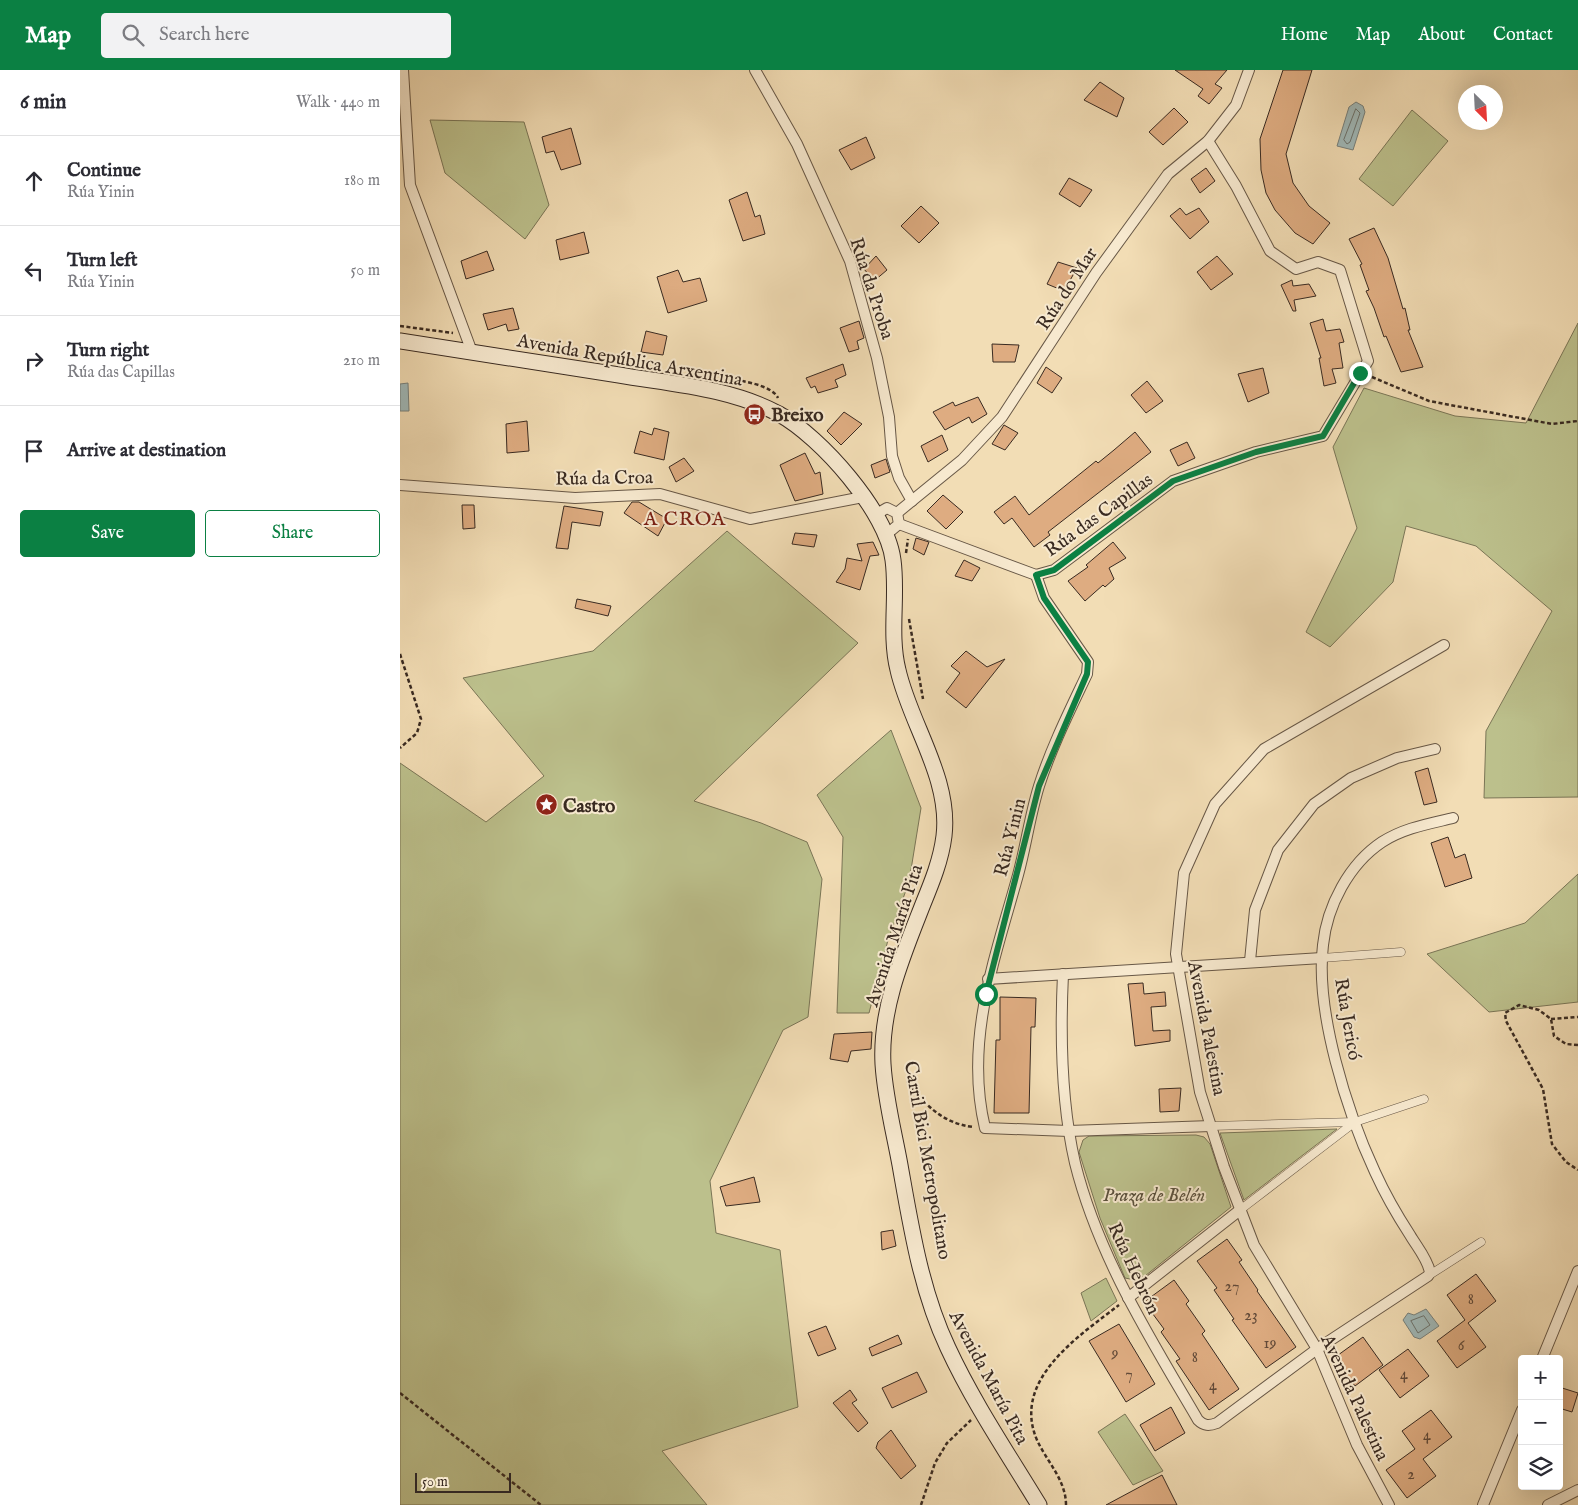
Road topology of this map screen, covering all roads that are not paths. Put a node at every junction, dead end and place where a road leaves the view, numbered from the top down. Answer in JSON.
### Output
{"nodes":[{"id":1,"x":403,"y":70,"type":"edge"},
{"id":2,"x":755,"y":70,"type":"edge"},
{"id":3,"x":1249,"y":70,"type":"edge"},
{"id":4,"x":1208,"y":141,"type":"junction"},
{"id":5,"x":400,"y":341,"type":"edge"},
{"id":6,"x":472,"y":352,"type":"junction"},
{"id":7,"x":400,"y":485,"type":"edge"},
{"id":8,"x":863,"y":497,"type":"junction"},
{"id":9,"x":912,"y":501,"type":"junction"},
{"id":10,"x":897,"y":513,"type":"junction"},
{"id":11,"x":875,"y":514,"type":"junction"},
{"id":12,"x":899,"y":524,"type":"junction"},
{"id":13,"x":887,"y":534,"type":"junction"},
{"id":14,"x":1036,"y":575,"type":"junction"},
{"id":15,"x":1444,"y":645,"type":"dead end"},
{"id":16,"x":1435,"y":749,"type":"dead end"},
{"id":17,"x":1453,"y":818,"type":"dead end"},
{"id":18,"x":1401,"y":952,"type":"dead end"},
{"id":19,"x":1322,"y":958,"type":"junction"},
{"id":20,"x":1250,"y":961,"type":"junction"},
{"id":21,"x":1179,"y":966,"type":"junction"},
{"id":22,"x":1063,"y":974,"type":"junction"},
{"id":23,"x":988,"y":979,"type":"junction"},
{"id":24,"x":1424,"y":1099,"type":"dead end"},
{"id":25,"x":1355,"y":1122,"type":"junction"},
{"id":26,"x":1211,"y":1126,"type":"junction"},
{"id":27,"x":1069,"y":1130,"type":"junction"},
{"id":28,"x":1240,"y":1210,"type":"junction"},
{"id":29,"x":1481,"y":1242,"type":"dead end"},
{"id":30,"x":1578,"y":1271,"type":"edge"},
{"id":31,"x":1428,"y":1276,"type":"junction"},
{"id":32,"x":1128,"y":1298,"type":"junction"},
{"id":33,"x":1317,"y":1349,"type":"junction"},
{"id":34,"x":1544,"y":1355,"type":"edge"},
{"id":35,"x":1518,"y":1420,"type":"edge"},
{"id":36,"x":1578,"y":1490,"type":"edge"},
{"id":37,"x":1039,"y":1505,"type":"edge"},
{"id":38,"x":1389,"y":1505,"type":"edge"},
{"id":39,"x":1484,"y":1505,"type":"edge"},
{"id":40,"x":1548,"y":1505,"type":"edge"}],
"edges":[{"from":1,"to":6,"type":"street"},
{"from":2,"to":9,"type":"street","name":"Rúa da Proba"},
{"from":3,"to":4,"type":"street","name":"Rúa do Mar"},
{"from":4,"to":9,"type":"street","name":"Rúa do Mar"},
{"from":4,"to":14,"type":"street","name":"Rúa das Capillas"},
{"from":5,"to":6,"type":"main road","name":"Avenida República Arxentina"},
{"from":6,"to":8,"type":"main road","name":"Avenida República Arxentina"},
{"from":7,"to":8,"type":"street","name":"Rúa da Croa"},
{"from":8,"to":11,"type":"main road","name":"Avenida República Arxentina"},
{"from":9,"to":10,"type":"street","name":"Rúa do Mar"},
{"from":10,"to":11,"type":"street"},
{"from":10,"to":12,"type":"street"},
{"from":11,"to":13,"type":"main road","name":"Avenida República Arxentina"},
{"from":12,"to":13,"type":"street"},
{"from":12,"to":14,"type":"street","name":"Rúa das Capillas"},
{"from":13,"to":37,"type":"main road","name":"Avenida María Pita"},
{"from":14,"to":23,"type":"street","name":"Rúa Yinin"},
{"from":15,"to":21,"type":"street","name":"Avenida Palestina"},
{"from":16,"to":20,"type":"street"},
{"from":17,"to":19,"type":"street","name":"Rúa Jericó"},
{"from":18,"to":19,"type":"street"},
{"from":19,"to":20,"type":"street"},
{"from":19,"to":25,"type":"street","name":"Rúa Jericó"},
{"from":20,"to":21,"type":"street"},
{"from":21,"to":22,"type":"street"},
{"from":21,"to":26,"type":"street","name":"Avenida Palestina"},
{"from":22,"to":23,"type":"street"},
{"from":22,"to":27,"type":"street","name":"Rúa Hebrón"},
{"from":23,"to":27,"type":"street","name":"Rúa Yinin"},
{"from":24,"to":25,"type":"street"},
{"from":25,"to":26,"type":"street"},
{"from":25,"to":28,"type":"street"},
{"from":25,"to":31,"type":"street","name":"Rúa Jericó"},
{"from":26,"to":27,"type":"street"},
{"from":26,"to":28,"type":"street","name":"Avenida Palestina"},
{"from":27,"to":32,"type":"street","name":"Rúa Hebrón"},
{"from":28,"to":32,"type":"street"},
{"from":28,"to":33,"type":"street","name":"Avenida Palestina"},
{"from":29,"to":31,"type":"street"},
{"from":30,"to":34,"type":"street"},
{"from":31,"to":33,"type":"street"},
{"from":32,"to":33,"type":"street","name":"Rúa Hebrón"},
{"from":33,"to":38,"type":"street","name":"Avenida Palestina"},
{"from":35,"to":39,"type":"street"},
{"from":36,"to":40,"type":"street"}]}
